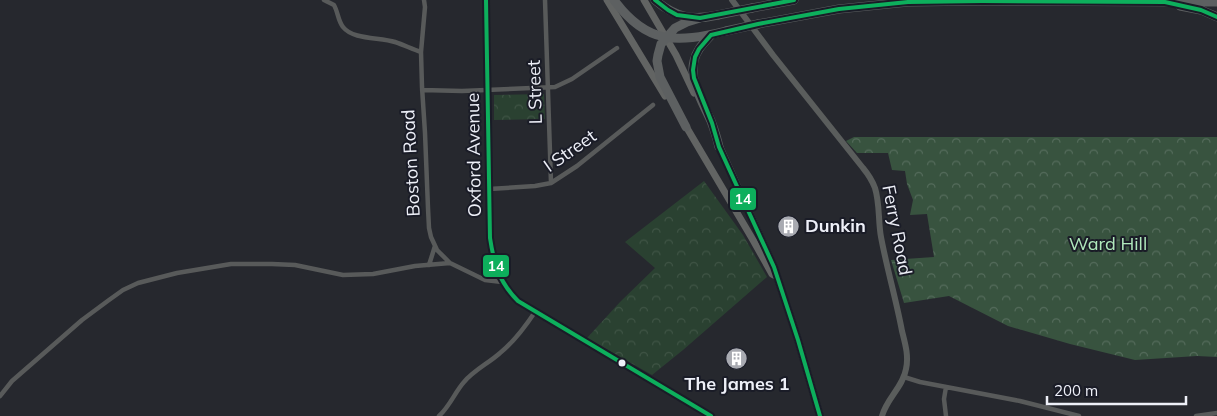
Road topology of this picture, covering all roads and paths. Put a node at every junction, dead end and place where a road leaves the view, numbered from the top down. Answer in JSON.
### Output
{"nodes":[{"id":1,"x":324,"y":0,"type":"edge"},
{"id":2,"x":424,"y":0,"type":"edge"},
{"id":3,"x":486,"y":0,"type":"edge"},
{"id":4,"x":546,"y":0,"type":"edge"},
{"id":5,"x":607,"y":0,"type":"edge"},
{"id":6,"x":614,"y":0,"type":"edge"},
{"id":7,"x":644,"y":0,"type":"edge"},
{"id":8,"x":655,"y":0,"type":"edge"},
{"id":9,"x":732,"y":0,"type":"edge"},
{"id":10,"x":794,"y":0,"type":"edge"},
{"id":11,"x":1166,"y":2,"type":"junction"},
{"id":12,"x":1217,"y":2,"type":"edge"},
{"id":13,"x":1217,"y":17,"type":"edge"},
{"id":14,"x":700,"y":18,"type":"junction"},
{"id":15,"x":711,"y":35,"type":"junction"},
{"id":16,"x":666,"y":38,"type":"junction"},
{"id":17,"x":617,"y":48,"type":"dead end"},
{"id":18,"x":421,"y":52,"type":"junction"},
{"id":19,"x":548,"y":88,"type":"junction"},
{"id":20,"x":488,"y":89,"type":"junction"},
{"id":21,"x":422,"y":90,"type":"junction"},
{"id":22,"x":653,"y":105,"type":"dead end"},
{"id":23,"x":686,"y":127,"type":"junction"},
{"id":24,"x":719,"y":147,"type":"junction"},
{"id":25,"x":551,"y":183,"type":"junction"},
{"id":26,"x":489,"y":189,"type":"junction"},
{"id":27,"x":435,"y":246,"type":"junction"},
{"id":28,"x":450,"y":263,"type":"junction"},
{"id":29,"x":429,"y":265,"type":"junction"},
{"id":30,"x":776,"y":276,"type":"junction"},
{"id":31,"x":502,"y":282,"type":"junction"},
{"id":32,"x":535,"y":312,"type":"junction"},
{"id":33,"x":904,"y":378,"type":"junction"},
{"id":34,"x":946,"y":387,"type":"junction"},
{"id":35,"x":0,"y":396,"type":"edge"},
{"id":36,"x":1217,"y":413,"type":"edge"},
{"id":37,"x":439,"y":416,"type":"edge"},
{"id":38,"x":711,"y":416,"type":"edge"},
{"id":39,"x":820,"y":416,"type":"edge"},
{"id":40,"x":882,"y":416,"type":"edge"},
{"id":41,"x":946,"y":416,"type":"edge"},
{"id":42,"x":1079,"y":416,"type":"edge"},
{"id":43,"x":1196,"y":416,"type":"edge"}],
"edges":[{"from":1,"to":18,"type":"street"},
{"from":2,"to":18,"type":"street","name":"Boston Road"},
{"from":3,"to":20,"type":"street","name":"Oxford Avenue"},
{"from":4,"to":19,"type":"street","name":"L Street"},
{"from":5,"to":23,"type":"main road"},
{"from":6,"to":16,"type":"highway"},
{"from":7,"to":16,"type":"main road"},
{"from":8,"to":14,"type":"highway"},
{"from":9,"to":33,"type":"street","name":"Ferry Road"},
{"from":10,"to":14,"type":"highway","bridge":true},
{"from":11,"to":12,"type":"highway"},
{"from":11,"to":13,"type":"highway"},
{"from":11,"to":15,"type":"highway","bridge":true},
{"from":14,"to":16,"type":"highway"},
{"from":15,"to":16,"type":"highway"},
{"from":15,"to":24,"type":"highway"},
{"from":16,"to":23,"type":"highway"},
{"from":16,"to":24,"type":"main road"},
{"from":17,"to":19,"type":"street"},
{"from":18,"to":21,"type":"street","name":"Boston Road"},
{"from":19,"to":20,"type":"street"},
{"from":19,"to":25,"type":"street","name":"L Street"},
{"from":20,"to":21,"type":"street"},
{"from":20,"to":26,"type":"street","name":"Oxford Avenue"},
{"from":21,"to":27,"type":"street","name":"Boston Road"},
{"from":22,"to":25,"type":"street","name":"I Street"},
{"from":23,"to":30,"type":"main road"},
{"from":24,"to":30,"type":"main road"},
{"from":25,"to":26,"type":"street","name":"I Street"},
{"from":26,"to":31,"type":"street","name":"Oxford Avenue"},
{"from":27,"to":28,"type":"street","name":"Boston Road"},
{"from":27,"to":29,"type":"street"},
{"from":28,"to":29,"type":"street"},
{"from":28,"to":31,"type":"street","name":"Boston Road"},
{"from":29,"to":35,"type":"street"},
{"from":30,"to":39,"type":"main road"},
{"from":31,"to":32,"type":"street","name":"Oxford Avenue"},
{"from":32,"to":37,"type":"street"},
{"from":32,"to":38,"type":"street"},
{"from":33,"to":34,"type":"street"},
{"from":33,"to":40,"type":"street","name":"Ferry Road"},
{"from":34,"to":41,"type":"street"},
{"from":34,"to":42,"type":"street"},
{"from":36,"to":43,"type":"street"}]}
